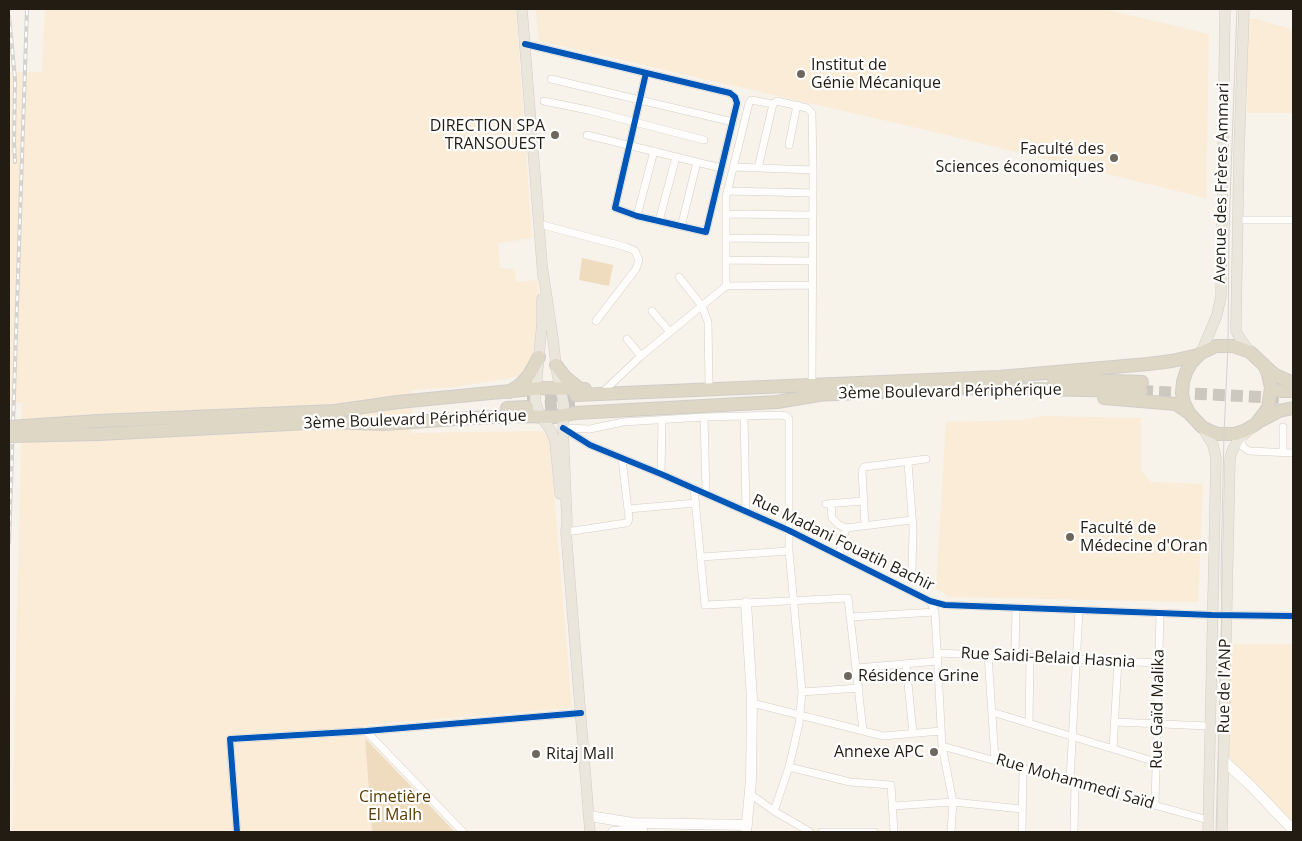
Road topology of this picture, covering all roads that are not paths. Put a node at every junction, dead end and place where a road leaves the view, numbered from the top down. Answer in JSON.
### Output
{"nodes":[{"id":1,"x":522,"y":9,"type":"edge"},
{"id":2,"x":1225,"y":9,"type":"edge"},
{"id":3,"x":1244,"y":9,"type":"edge"},
{"id":4,"x":525,"y":44,"type":"junction"},
{"id":5,"x":646,"y":73,"type":"junction"},
{"id":6,"x":551,"y":80,"type":"dead end"},
{"id":7,"x":640,"y":100,"type":"junction"},
{"id":8,"x":544,"y":101,"type":"dead end"},
{"id":9,"x":773,"y":104,"type":"junction"},
{"id":10,"x":797,"y":105,"type":"junction"},
{"id":11,"x":634,"y":122,"type":"junction"},
{"id":12,"x":733,"y":122,"type":"junction"},
{"id":13,"x":587,"y":135,"type":"dead end"},
{"id":14,"x":704,"y":140,"type":"dead end"},
{"id":15,"x":628,"y":145,"type":"junction"},
{"id":16,"x":789,"y":145,"type":"dead end"},
{"id":17,"x":654,"y":151,"type":"junction"},
{"id":18,"x":676,"y":157,"type":"junction"},
{"id":19,"x":697,"y":162,"type":"junction"},
{"id":20,"x":733,"y":167,"type":"junction"},
{"id":21,"x":722,"y":168,"type":"junction"},
{"id":22,"x":758,"y":168,"type":"junction"},
{"id":23,"x":813,"y":170,"type":"junction"},
{"id":24,"x":727,"y":191,"type":"junction"},
{"id":25,"x":813,"y":193,"type":"junction"},
{"id":26,"x":726,"y":214,"type":"junction"},
{"id":27,"x":813,"y":215,"type":"junction"},
{"id":28,"x":637,"y":216,"type":"junction"},
{"id":29,"x":1238,"y":220,"type":"junction"},
{"id":30,"x":1293,"y":220,"type":"edge"},
{"id":31,"x":659,"y":221,"type":"junction"},
{"id":32,"x":539,"y":224,"type":"junction"},
{"id":33,"x":681,"y":226,"type":"junction"},
{"id":34,"x":726,"y":238,"type":"junction"},
{"id":35,"x":813,"y":239,"type":"junction"},
{"id":36,"x":726,"y":260,"type":"junction"},
{"id":37,"x":813,"y":261,"type":"junction"},
{"id":38,"x":542,"y":271,"type":"junction"},
{"id":39,"x":679,"y":276,"type":"dead end"},
{"id":40,"x":813,"y":285,"type":"junction"},
{"id":41,"x":726,"y":286,"type":"junction"},
{"id":42,"x":702,"y":306,"type":"junction"},
{"id":43,"x":652,"y":311,"type":"dead end"},
{"id":44,"x":596,"y":320,"type":"dead end"},
{"id":45,"x":670,"y":332,"type":"junction"},
{"id":46,"x":627,"y":339,"type":"dead end"},
{"id":47,"x":1250,"y":352,"type":"junction"},
{"id":48,"x":1200,"y":354,"type":"junction"},
{"id":49,"x":539,"y":356,"type":"junction"},
{"id":50,"x":641,"y":356,"type":"junction"},
{"id":51,"x":556,"y":365,"type":"junction"},
{"id":52,"x":1264,"y":365,"type":"junction"},
{"id":53,"x":999,"y":377,"type":"junction"},
{"id":54,"x":1293,"y":383,"type":"edge"},
{"id":55,"x":709,"y":385,"type":"junction"},
{"id":56,"x":780,"y":386,"type":"junction"},
{"id":57,"x":560,"y":388,"type":"junction"},
{"id":58,"x":972,"y":388,"type":"junction"},
{"id":59,"x":606,"y":389,"type":"junction"},
{"id":60,"x":816,"y":389,"type":"junction"},
{"id":61,"x":1293,"y":391,"type":"edge"},
{"id":62,"x":508,"y":392,"type":"junction"},
{"id":63,"x":530,"y":398,"type":"junction"},
{"id":64,"x":1293,"y":399,"type":"edge"},
{"id":65,"x":573,"y":407,"type":"junction"},
{"id":66,"x":1293,"y":408,"type":"edge"},
{"id":67,"x":1188,"y":413,"type":"junction"},
{"id":68,"x":744,"y":416,"type":"junction"},
{"id":69,"x":328,"y":417,"type":"junction"},
{"id":70,"x":541,"y":417,"type":"junction"},
{"id":71,"x":704,"y":417,"type":"junction"},
{"id":72,"x":662,"y":420,"type":"junction"},
{"id":73,"x":9,"y":426,"type":"edge"},
{"id":74,"x":1202,"y":427,"type":"junction"},
{"id":75,"x":1283,"y":427,"type":"dead end"},
{"id":76,"x":99,"y":428,"type":"junction"},
{"id":77,"x":1250,"y":428,"type":"junction"},
{"id":78,"x":593,"y":429,"type":"junction"},
{"id":79,"x":9,"y":436,"type":"edge"},
{"id":80,"x":590,"y":445,"type":"junction"},
{"id":81,"x":1283,"y":453,"type":"junction"},
{"id":82,"x":1293,"y":453,"type":"edge"},
{"id":83,"x":622,"y":459,"type":"junction"},
{"id":84,"x":926,"y":459,"type":"dead end"},
{"id":85,"x":908,"y":462,"type":"junction"},
{"id":86,"x":661,"y":474,"type":"junction"},
{"id":87,"x":694,"y":488,"type":"junction"},
{"id":88,"x":706,"y":493,"type":"junction"},
{"id":89,"x":864,"y":501,"type":"junction"},
{"id":90,"x":696,"y":503,"type":"junction"},
{"id":91,"x":628,"y":509,"type":"junction"},
{"id":92,"x":746,"y":511,"type":"junction"},
{"id":93,"x":912,"y":520,"type":"junction"},
{"id":94,"x":865,"y":525,"type":"junction"},
{"id":95,"x":846,"y":528,"type":"junction"},
{"id":96,"x":788,"y":530,"type":"junction"},
{"id":97,"x":566,"y":532,"type":"junction"},
{"id":98,"x":789,"y":551,"type":"junction"},
{"id":99,"x":839,"y":555,"type":"junction"},
{"id":100,"x":700,"y":558,"type":"junction"},
{"id":101,"x":912,"y":570,"type":"dead end"},
{"id":102,"x":794,"y":601,"type":"junction"},
{"id":103,"x":930,"y":601,"type":"junction"},
{"id":104,"x":746,"y":603,"type":"junction"},
{"id":105,"x":1016,"y":608,"type":"junction"},
{"id":106,"x":1079,"y":610,"type":"junction"},
{"id":107,"x":935,"y":612,"type":"junction"},
{"id":108,"x":1160,"y":613,"type":"junction"},
{"id":109,"x":1219,"y":615,"type":"junction"},
{"id":110,"x":1293,"y":616,"type":"edge"},
{"id":111,"x":852,"y":617,"type":"junction"},
{"id":112,"x":988,"y":655,"type":"junction"},
{"id":113,"x":1015,"y":656,"type":"junction"},
{"id":114,"x":938,"y":657,"type":"junction"},
{"id":115,"x":1030,"y":657,"type":"junction"},
{"id":116,"x":1075,"y":659,"type":"junction"},
{"id":117,"x":1118,"y":661,"type":"junction"},
{"id":118,"x":1159,"y":663,"type":"junction"},
{"id":119,"x":906,"y":664,"type":"junction"},
{"id":120,"x":857,"y":668,"type":"junction"},
{"id":121,"x":859,"y":688,"type":"junction"},
{"id":122,"x":802,"y":692,"type":"junction"},
{"id":123,"x":752,"y":703,"type":"junction"},
{"id":124,"x":992,"y":712,"type":"junction"},
{"id":125,"x":581,"y":713,"type":"junction"},
{"id":126,"x":800,"y":715,"type":"junction"},
{"id":127,"x":1114,"y":722,"type":"junction"},
{"id":128,"x":1029,"y":723,"type":"junction"},
{"id":129,"x":1157,"y":724,"type":"junction"},
{"id":130,"x":1209,"y":726,"type":"junction"},
{"id":131,"x":366,"y":731,"type":"junction"},
{"id":132,"x":863,"y":731,"type":"junction"},
{"id":133,"x":941,"y":731,"type":"junction"},
{"id":134,"x":913,"y":734,"type":"junction"},
{"id":135,"x":1072,"y":737,"type":"junction"},
{"id":136,"x":942,"y":746,"type":"junction"},
{"id":137,"x":1113,"y":749,"type":"junction"},
{"id":138,"x":995,"y":760,"type":"junction"},
{"id":139,"x":1224,"y":761,"type":"junction"},
{"id":140,"x":1156,"y":762,"type":"junction"},
{"id":141,"x":789,"y":767,"type":"junction"},
{"id":142,"x":1023,"y":768,"type":"junction"},
{"id":143,"x":1072,"y":782,"type":"junction"},
{"id":144,"x":749,"y":793,"type":"junction"},
{"id":145,"x":953,"y":802,"type":"junction"},
{"id":146,"x":1155,"y":805,"type":"junction"},
{"id":147,"x":893,"y":806,"type":"junction"},
{"id":148,"x":1022,"y":809,"type":"junction"},
{"id":149,"x":774,"y":811,"type":"junction"},
{"id":150,"x":589,"y":816,"type":"junction"},
{"id":151,"x":1208,"y":820,"type":"junction"},
{"id":152,"x":746,"y":830,"type":"edge"},
{"id":153,"x":1293,"y":830,"type":"edge"},
{"id":154,"x":237,"y":832,"type":"edge"},
{"id":155,"x":463,"y":832,"type":"edge"},
{"id":156,"x":590,"y":832,"type":"edge"},
{"id":157,"x":613,"y":832,"type":"edge"},
{"id":158,"x":810,"y":832,"type":"edge"},
{"id":159,"x":822,"y":832,"type":"edge"},
{"id":160,"x":874,"y":832,"type":"edge"},
{"id":161,"x":894,"y":832,"type":"edge"},
{"id":162,"x":951,"y":832,"type":"edge"},
{"id":163,"x":1022,"y":832,"type":"edge"},
{"id":164,"x":1074,"y":832,"type":"edge"},
{"id":165,"x":1208,"y":832,"type":"edge"},
{"id":166,"x":1222,"y":832,"type":"edge"}],
"edges":[{"from":1,"to":4,"type":"main road"},
{"from":2,"to":48,"type":"main road","name":"Avenue des Frères Ammari"},
{"from":3,"to":29,"type":"main road","name":"Avenue des Frères Ammari"},
{"from":4,"to":5,"type":"street"},
{"from":4,"to":32,"type":"main road"},
{"from":5,"to":7,"type":"street"},
{"from":5,"to":12,"type":"street"},
{"from":6,"to":7,"type":"street"},
{"from":7,"to":11,"type":"street"},
{"from":7,"to":12,"type":"street"},
{"from":8,"to":11,"type":"street"},
{"from":9,"to":10,"type":"street"},
{"from":9,"to":20,"type":"street"},
{"from":9,"to":22,"type":"street"},
{"from":10,"to":16,"type":"street"},
{"from":10,"to":23,"type":"street"},
{"from":11,"to":14,"type":"street"},
{"from":11,"to":15,"type":"street"},
{"from":12,"to":21,"type":"street"},
{"from":13,"to":15,"type":"street"},
{"from":15,"to":17,"type":"street"},
{"from":15,"to":28,"type":"street"},
{"from":17,"to":18,"type":"street"},
{"from":17,"to":28,"type":"street"},
{"from":18,"to":19,"type":"street"},
{"from":18,"to":31,"type":"street"},
{"from":19,"to":21,"type":"street"},
{"from":19,"to":33,"type":"street"},
{"from":20,"to":22,"type":"street"},
{"from":20,"to":24,"type":"street"},
{"from":21,"to":33,"type":"street"},
{"from":22,"to":23,"type":"street"},
{"from":23,"to":25,"type":"street"},
{"from":24,"to":25,"type":"street"},
{"from":24,"to":26,"type":"street"},
{"from":25,"to":27,"type":"street"},
{"from":26,"to":27,"type":"street"},
{"from":26,"to":34,"type":"street"},
{"from":27,"to":35,"type":"street"},
{"from":28,"to":31,"type":"street"},
{"from":29,"to":30,"type":"street"},
{"from":29,"to":47,"type":"main road","name":"Avenue des Frères Ammari"},
{"from":31,"to":33,"type":"street"},
{"from":32,"to":38,"type":"main road"},
{"from":32,"to":44,"type":"street"},
{"from":34,"to":35,"type":"street"},
{"from":34,"to":36,"type":"street"},
{"from":35,"to":37,"type":"street"},
{"from":36,"to":37,"type":"street"},
{"from":36,"to":41,"type":"street"},
{"from":37,"to":40,"type":"street"},
{"from":38,"to":49,"type":"main road"},
{"from":38,"to":51,"type":"main road"},
{"from":39,"to":42,"type":"street"},
{"from":40,"to":41,"type":"street"},
{"from":40,"to":60,"type":"street"},
{"from":41,"to":42,"type":"street"},
{"from":42,"to":45,"type":"street"},
{"from":42,"to":55,"type":"street"},
{"from":43,"to":45,"type":"street"},
{"from":45,"to":50,"type":"street"},
{"from":46,"to":50,"type":"street"},
{"from":47,"to":48,"type":"highway"},
{"from":47,"to":52,"type":"highway"},
{"from":48,"to":53,"type":"highway"},
{"from":48,"to":67,"type":"highway"},
{"from":49,"to":62,"type":"highway"},
{"from":49,"to":63,"type":"main road"},
{"from":50,"to":59,"type":"street"},
{"from":51,"to":57,"type":"main road"},
{"from":51,"to":65,"type":"highway"},
{"from":52,"to":54,"type":"highway"},
{"from":52,"to":77,"type":"highway"},
{"from":53,"to":58,"type":"highway","name":"3ème Boulevard Périphérique"},
{"from":53,"to":60,"type":"highway"},
{"from":55,"to":56,"type":"highway"},
{"from":55,"to":59,"type":"highway"},
{"from":56,"to":60,"type":"highway"},
{"from":56,"to":65,"type":"highway"},
{"from":57,"to":63,"type":"highway"},
{"from":57,"to":65,"type":"highway"},
{"from":57,"to":65,"type":"main road"},
{"from":58,"to":60,"type":"highway","name":"3ème Boulevard Périphérique"},
{"from":58,"to":67,"type":"highway"},
{"from":59,"to":65,"type":"highway"},
{"from":60,"to":65,"type":"highway","name":"3ème Boulevard Périphérique"},
{"from":61,"to":64,"type":"highway"},
{"from":62,"to":63,"type":"highway"},
{"from":62,"to":69,"type":"highway"},
{"from":63,"to":69,"type":"highway"},
{"from":63,"to":70,"type":"main road"},
{"from":65,"to":70,"type":"highway","name":"3ème Boulevard Périphérique"},
{"from":65,"to":78,"type":"street"},
{"from":65,"to":80,"type":"street","name":"Rue Madani Fouatih Bachir"},
{"from":65,"to":97,"type":"main road"},
{"from":66,"to":77,"type":"highway"},
{"from":67,"to":74,"type":"highway"},
{"from":68,"to":71,"type":"street"},
{"from":68,"to":92,"type":"street"},
{"from":68,"to":96,"type":"street"},
{"from":69,"to":70,"type":"highway","name":"3ème Boulevard Périphérique"},
{"from":69,"to":76,"type":"highway","name":"3ème Boulevard Périphérique"},
{"from":70,"to":97,"type":"main road"},
{"from":71,"to":72,"type":"street"},
{"from":71,"to":88,"type":"street"},
{"from":72,"to":78,"type":"street"},
{"from":72,"to":86,"type":"street"},
{"from":73,"to":76,"type":"highway","bridge":true},
{"from":74,"to":77,"type":"highway"},
{"from":74,"to":109,"type":"main road","name":"Rue de l'ANP"},
{"from":75,"to":81,"type":"street"},
{"from":76,"to":79,"type":"highway","name":"3ème Boulevard Périphérique","bridge":true},
{"from":77,"to":81,"type":"street"},
{"from":77,"to":109,"type":"main road","name":"Rue de l'ANP"},
{"from":78,"to":80,"type":"street"},
{"from":80,"to":83,"type":"street","name":"Rue Madani Fouatih Bachir"},
{"from":81,"to":82,"type":"street"},
{"from":83,"to":86,"type":"street","name":"Rue Madani Fouatih Bachir"},
{"from":83,"to":91,"type":"street"},
{"from":84,"to":85,"type":"street"},
{"from":85,"to":89,"type":"street"},
{"from":85,"to":93,"type":"street"},
{"from":86,"to":87,"type":"street","name":"Rue Madani Fouatih Bachir"},
{"from":87,"to":88,"type":"street","name":"Rue Madani Fouatih Bachir"},
{"from":87,"to":90,"type":"street"},
{"from":88,"to":92,"type":"street","name":"Rue Madani Fouatih Bachir"},
{"from":89,"to":94,"type":"street"},
{"from":89,"to":95,"type":"street"},
{"from":90,"to":91,"type":"street"},
{"from":90,"to":100,"type":"street"},
{"from":91,"to":97,"type":"street"},
{"from":92,"to":96,"type":"street","name":"Rue Madani Fouatih Bachir"},
{"from":93,"to":94,"type":"street"},
{"from":93,"to":101,"type":"street"},
{"from":94,"to":95,"type":"street"},
{"from":95,"to":99,"type":"street"},
{"from":96,"to":98,"type":"street"},
{"from":96,"to":99,"type":"street","name":"Rue Madani Fouatih Bachir"},
{"from":97,"to":125,"type":"main road"},
{"from":98,"to":100,"type":"street"},
{"from":98,"to":102,"type":"street"},
{"from":99,"to":103,"type":"street","name":"Rue Madani Fouatih Bachir"},
{"from":100,"to":104,"type":"street"},
{"from":102,"to":104,"type":"street"},
{"from":102,"to":111,"type":"street"},
{"from":102,"to":122,"type":"street"},
{"from":103,"to":105,"type":"street","name":"Rue Madani Fouatih Bachir"},
{"from":103,"to":107,"type":"street"},
{"from":104,"to":123,"type":"street"},
{"from":105,"to":106,"type":"street","name":"Rue Madani Fouatih Bachir"},
{"from":105,"to":113,"type":"street"},
{"from":106,"to":108,"type":"street","name":"Rue Madani Fouatih Bachir"},
{"from":106,"to":116,"type":"street"},
{"from":107,"to":111,"type":"street"},
{"from":107,"to":114,"type":"street"},
{"from":108,"to":109,"type":"street","name":"Rue Madani Fouatih Bachir"},
{"from":108,"to":118,"type":"street","name":"Rue Gaïd Malika"},
{"from":109,"to":110,"type":"street","name":"Rue Madani Fouatih Bachir"},
{"from":109,"to":130,"type":"main road","name":"Rue de l'ANP"},
{"from":109,"to":139,"type":"main road","name":"Rue de l'ANP"},
{"from":111,"to":120,"type":"street"},
{"from":112,"to":113,"type":"street","name":"Rue Saidi-Belaid Hasnia"},
{"from":112,"to":114,"type":"street","name":"Rue Saidi-Belaid Hasnia"},
{"from":112,"to":124,"type":"street"},
{"from":113,"to":115,"type":"street","name":"Rue Saidi-Belaid Hasnia"},
{"from":114,"to":119,"type":"street","name":"Rue Saidi-Belaid Hasnia"},
{"from":114,"to":133,"type":"street"},
{"from":115,"to":116,"type":"street","name":"Rue Saidi-Belaid Hasnia"},
{"from":115,"to":128,"type":"street"},
{"from":116,"to":117,"type":"street","name":"Rue Saidi-Belaid Hasnia"},
{"from":116,"to":135,"type":"street"},
{"from":117,"to":118,"type":"street","name":"Rue Saidi-Belaid Hasnia"},
{"from":117,"to":127,"type":"street"},
{"from":118,"to":129,"type":"street","name":"Rue Gaïd Malika"},
{"from":119,"to":120,"type":"street","name":"Rue Saidi-Belaid Hasnia"},
{"from":119,"to":134,"type":"street"},
{"from":120,"to":121,"type":"street"},
{"from":121,"to":122,"type":"street"},
{"from":121,"to":132,"type":"street"},
{"from":122,"to":126,"type":"street"},
{"from":123,"to":126,"type":"street"},
{"from":123,"to":144,"type":"street"},
{"from":124,"to":128,"type":"street"},
{"from":124,"to":138,"type":"street"},
{"from":125,"to":131,"type":"street"},
{"from":125,"to":150,"type":"main road"},
{"from":126,"to":132,"type":"street"},
{"from":126,"to":141,"type":"street"},
{"from":127,"to":129,"type":"street"},
{"from":127,"to":137,"type":"street"},
{"from":128,"to":135,"type":"street"},
{"from":129,"to":130,"type":"street"},
{"from":129,"to":140,"type":"street","name":"Rue Gaïd Malika"},
{"from":130,"to":151,"type":"main road","name":"Rue de l'ANP"},
{"from":131,"to":154,"type":"street"},
{"from":131,"to":155,"type":"street"},
{"from":132,"to":134,"type":"street"},
{"from":133,"to":134,"type":"street"},
{"from":133,"to":136,"type":"street"},
{"from":135,"to":137,"type":"street"},
{"from":135,"to":143,"type":"street"},
{"from":136,"to":138,"type":"street","name":"Rue Mohammedi Saïd"},
{"from":136,"to":145,"type":"street"},
{"from":137,"to":140,"type":"street"},
{"from":138,"to":142,"type":"street","name":"Rue Mohammedi Saïd"},
{"from":139,"to":153,"type":"street"},
{"from":139,"to":166,"type":"main road","name":"Rue de l'ANP"},
{"from":140,"to":146,"type":"street","name":"Rue Gaïd Malika"},
{"from":141,"to":147,"type":"street"},
{"from":141,"to":149,"type":"street"},
{"from":142,"to":143,"type":"street","name":"Rue Mohammedi Saïd"},
{"from":142,"to":148,"type":"street"},
{"from":143,"to":146,"type":"street","name":"Rue Mohammedi Saïd"},
{"from":143,"to":164,"type":"street"},
{"from":144,"to":149,"type":"street"},
{"from":144,"to":152,"type":"street"},
{"from":145,"to":147,"type":"street"},
{"from":145,"to":148,"type":"street"},
{"from":145,"to":162,"type":"street"},
{"from":146,"to":151,"type":"street","name":"Rue Mohammedi Saïd"},
{"from":147,"to":161,"type":"street"},
{"from":148,"to":163,"type":"street"},
{"from":149,"to":158,"type":"street"},
{"from":150,"to":152,"type":"street"},
{"from":150,"to":156,"type":"main road"},
{"from":151,"to":165,"type":"main road","name":"Rue de l'ANP"},
{"from":152,"to":157,"type":"street"},
{"from":159,"to":160,"type":"street"}]}
